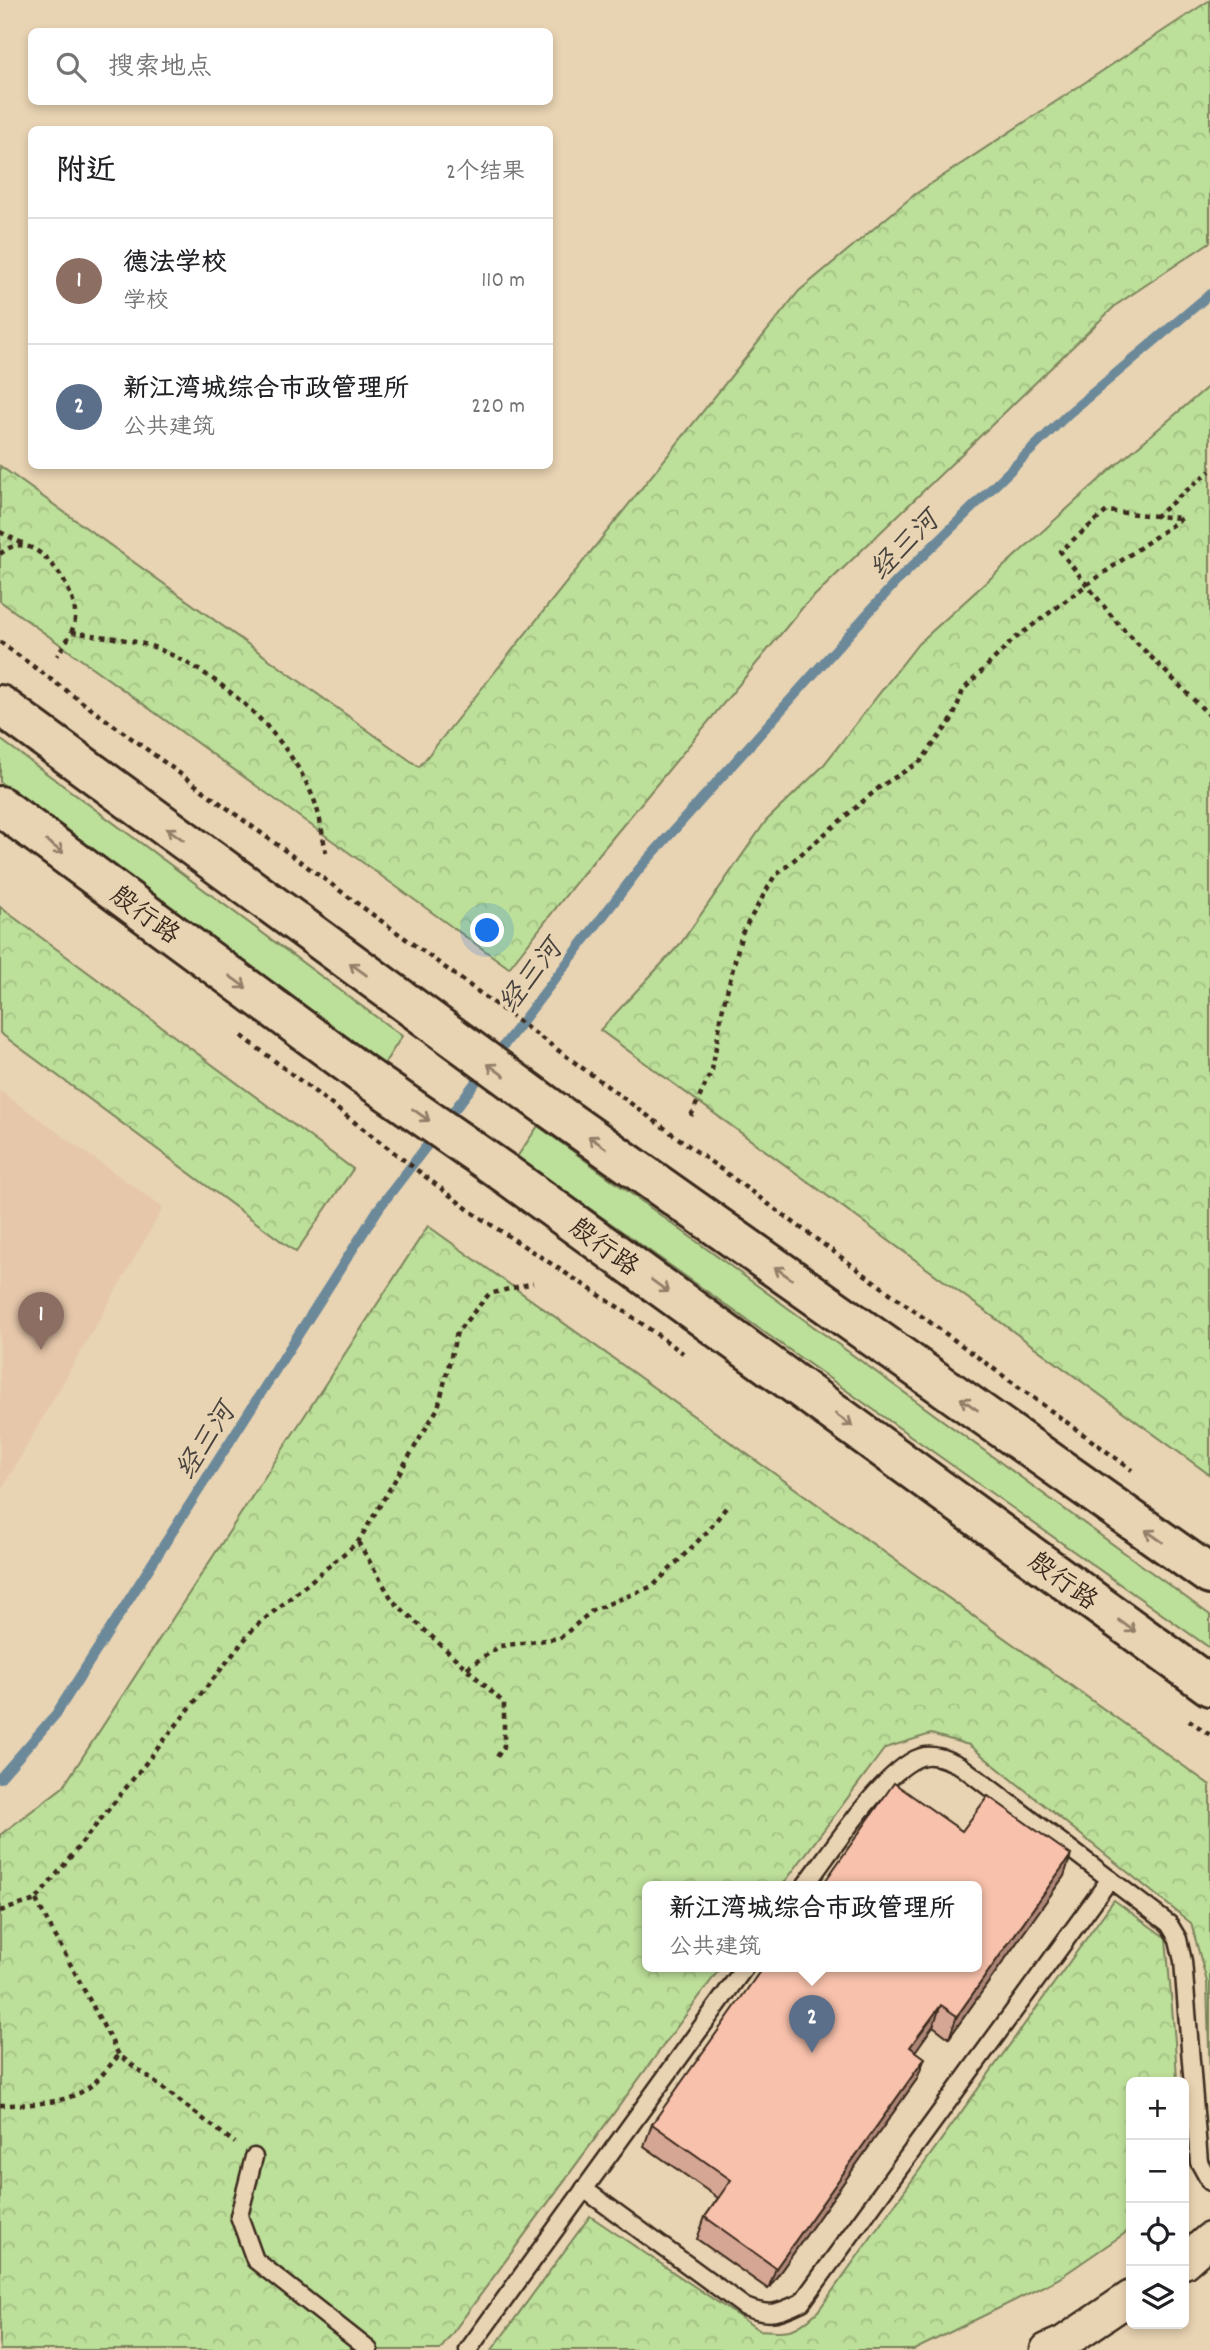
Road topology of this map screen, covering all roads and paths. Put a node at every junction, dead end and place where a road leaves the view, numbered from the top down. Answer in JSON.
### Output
{"nodes":[{"id":1,"x":1210,"y":471,"type":"edge"},
{"id":2,"x":1156,"y":516,"type":"junction"},
{"id":3,"x":0,"y":532,"type":"edge"},
{"id":4,"x":27,"y":545,"type":"junction"},
{"id":5,"x":0,"y":554,"type":"edge"},
{"id":6,"x":1088,"y":584,"type":"junction"},
{"id":7,"x":72,"y":632,"type":"junction"},
{"id":8,"x":0,"y":642,"type":"edge"},
{"id":9,"x":57,"y":656,"type":"dead end"},
{"id":10,"x":0,"y":705,"type":"edge"},
{"id":11,"x":1210,"y":716,"type":"edge"},
{"id":12,"x":0,"y":806,"type":"edge"},
{"id":13,"x":327,"y":852,"type":"dead end"},
{"id":14,"x":691,"y":1116,"type":"dead end"},
{"id":15,"x":348,"y":1118,"type":"dead end"},
{"id":16,"x":533,"y":1283,"type":"dead end"},
{"id":17,"x":690,"y":1358,"type":"dead end"},
{"id":18,"x":1133,"y":1470,"type":"dead end"},
{"id":19,"x":728,"y":1505,"type":"dead end"},
{"id":20,"x":358,"y":1542,"type":"junction"},
{"id":21,"x":1210,"y":1575,"type":"edge"},
{"id":22,"x":467,"y":1668,"type":"junction"},
{"id":23,"x":1210,"y":1686,"type":"edge"},
{"id":24,"x":1188,"y":1719,"type":"dead end"},
{"id":25,"x":1210,"y":1735,"type":"edge"},
{"id":26,"x":495,"y":1760,"type":"dead end"},
{"id":27,"x":1110,"y":1879,"type":"junction"},
{"id":28,"x":809,"y":1881,"type":"edge"},
{"id":29,"x":36,"y":1900,"type":"junction"},
{"id":30,"x":0,"y":1911,"type":"edge"},
{"id":31,"x":741,"y":1972,"type":"edge"},
{"id":32,"x":119,"y":2055,"type":"junction"},
{"id":33,"x":0,"y":2105,"type":"edge"},
{"id":34,"x":254,"y":2157,"type":"joint"},
{"id":35,"x":1210,"y":2182,"type":"edge"},
{"id":36,"x":584,"y":2189,"type":"junction"},
{"id":37,"x":1210,"y":2239,"type":"edge"},
{"id":38,"x":1189,"y":2258,"type":"edge"},
{"id":39,"x":1126,"y":2301,"type":"edge"},
{"id":40,"x":1059,"y":2348,"type":"edge"},
{"id":41,"x":369,"y":2350,"type":"edge"},
{"id":42,"x":468,"y":2350,"type":"edge"}],
"edges":[{"from":1,"to":2,"type":"path"},
{"from":2,"to":6,"type":"path"},
{"from":2,"to":6,"type":"path"},
{"from":3,"to":4,"type":"path"},
{"from":4,"to":5,"type":"path"},
{"from":4,"to":7,"type":"path"},
{"from":6,"to":11,"type":"path"},
{"from":6,"to":14,"type":"path"},
{"from":7,"to":9,"type":"path"},
{"from":7,"to":13,"type":"path"},
{"from":8,"to":18,"type":"path"},
{"from":21,"to":10,"type":"main road","one_way":true},
{"from":12,"to":23,"type":"main road","name":"殷行路","one_way":true},
{"from":15,"to":17,"type":"path"},
{"from":16,"to":20,"type":"path"},
{"from":19,"to":22,"type":"path"},
{"from":20,"to":22,"type":"path"},
{"from":20,"to":29,"type":"path"},
{"from":22,"to":26,"type":"path"},
{"from":24,"to":25,"type":"path"},
{"from":27,"to":28,"type":"lane"},
{"from":27,"to":35,"type":"lane"},
{"from":27,"to":36,"type":"lane"},
{"from":29,"to":30,"type":"path"},
{"from":29,"to":32,"type":"path"},
{"from":31,"to":36,"type":"lane"},
{"from":32,"to":33,"type":"path"},
{"from":32,"to":34,"type":"path"},
{"from":34,"to":41,"type":"lane"},
{"from":36,"to":42,"type":"lane"},
{"from":37,"to":38,"type":"street"},
{"from":39,"to":40,"type":"street"}]}
